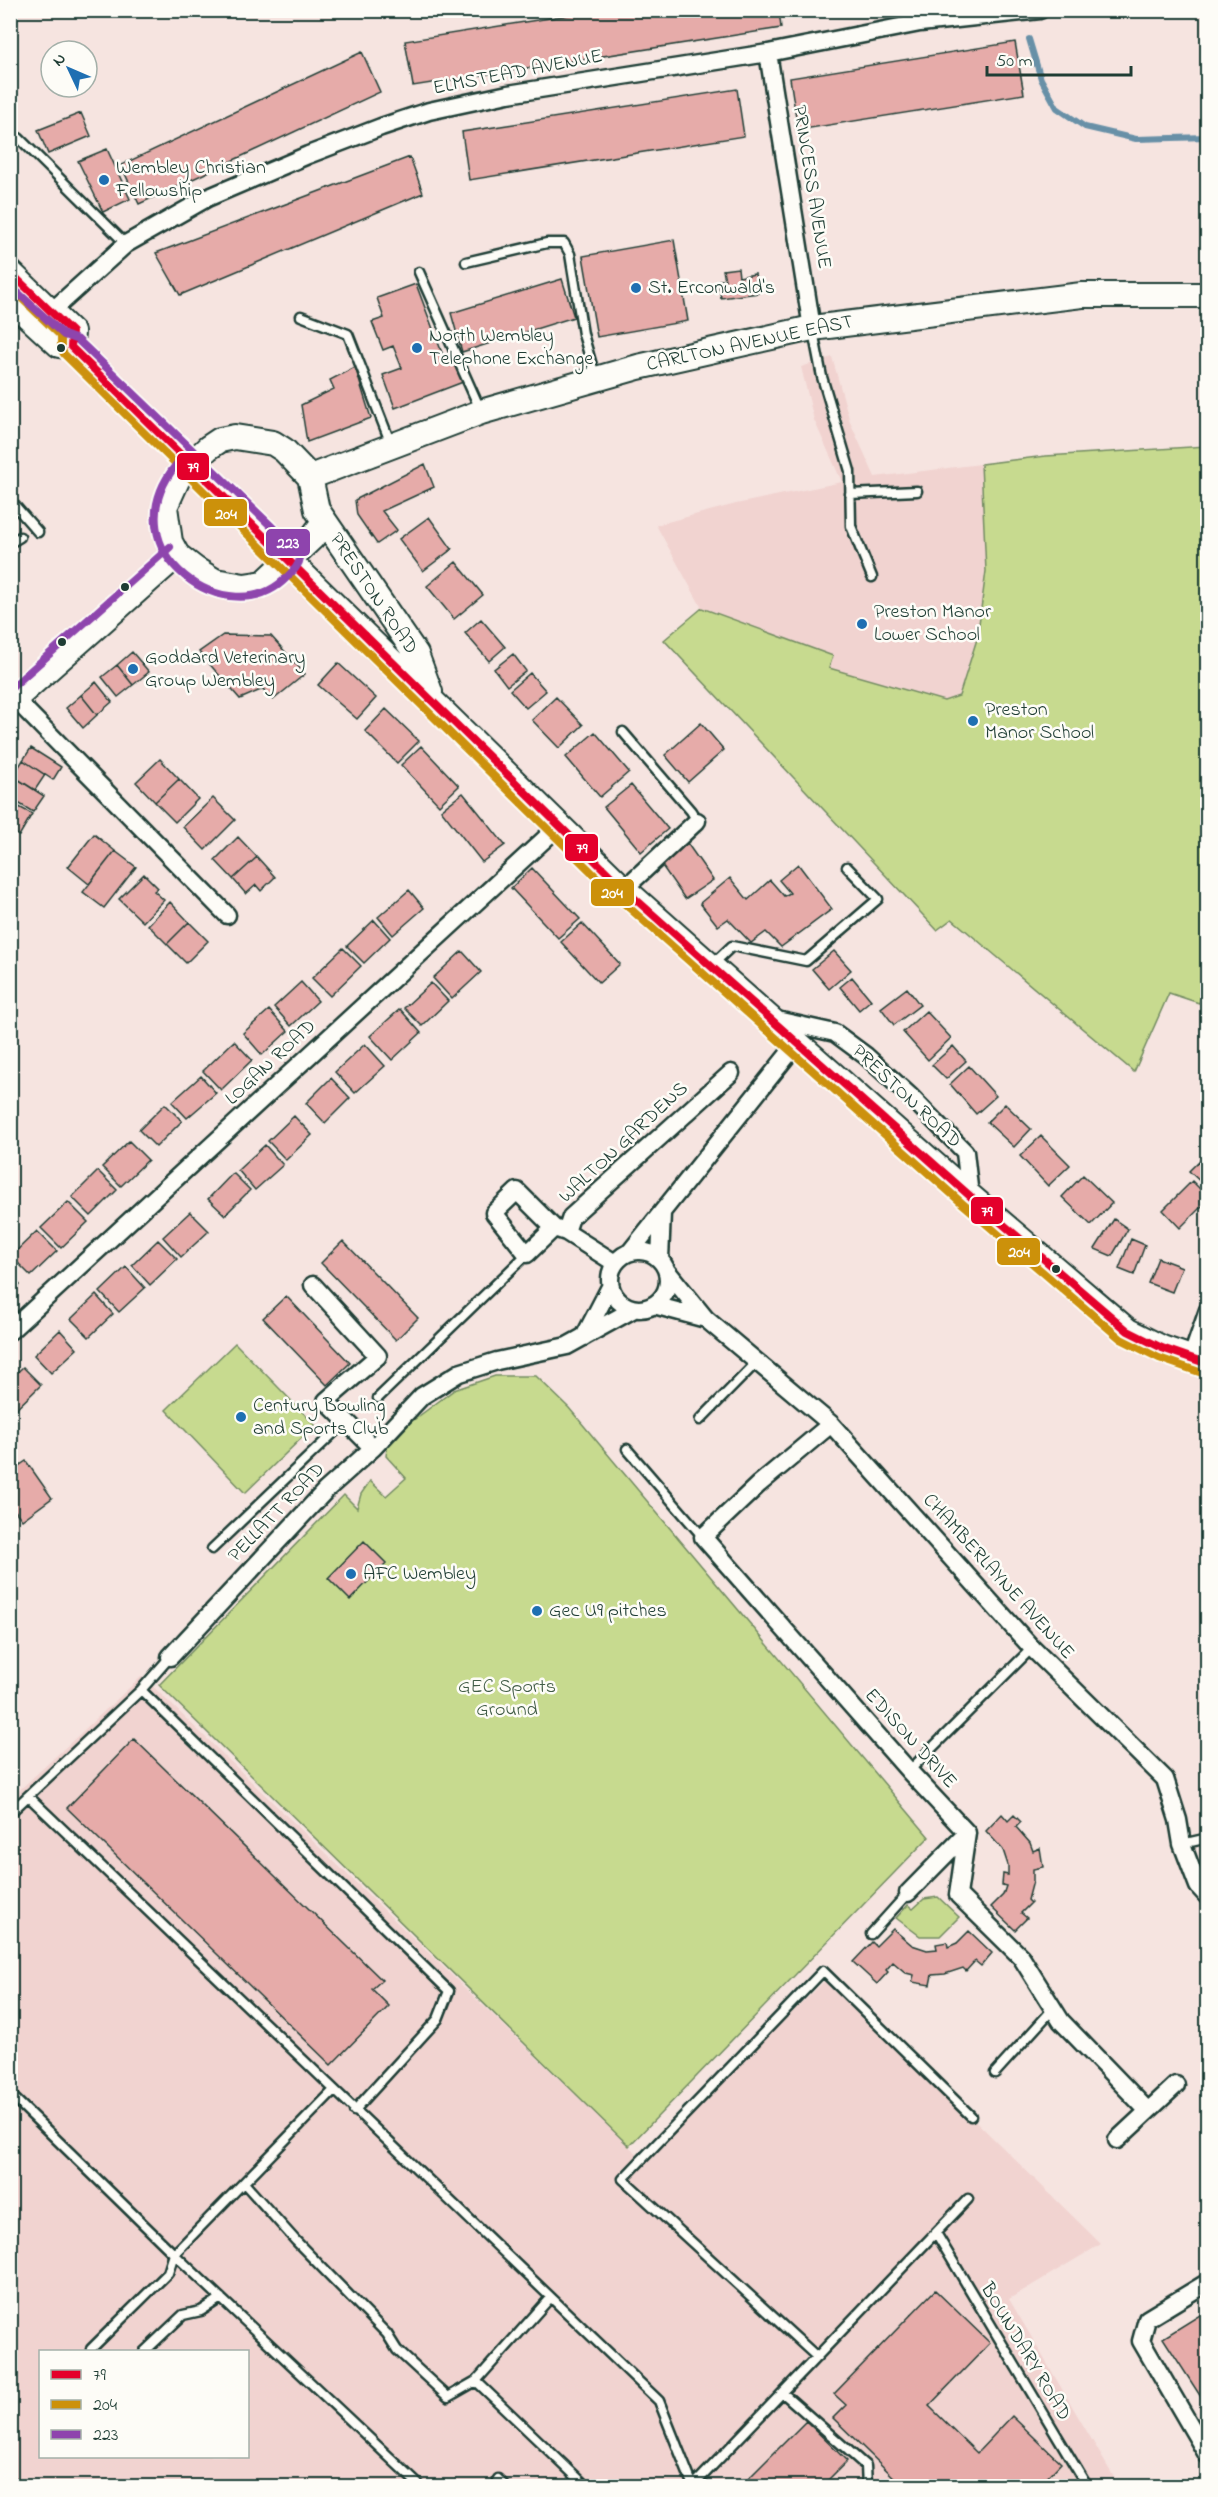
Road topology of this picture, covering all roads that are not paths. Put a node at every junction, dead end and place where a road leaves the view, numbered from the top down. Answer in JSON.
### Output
{"nodes":[{"id":1,"x":1040,"y":10,"type":"edge"},
{"id":2,"x":768,"y":53,"type":"junction"},
{"id":3,"x":19,"y":138,"type":"dead end"},
{"id":4,"x":126,"y":244,"type":"junction"},
{"id":5,"x":466,"y":261,"type":"dead end"},
{"id":6,"x":10,"y":272,"type":"edge"},
{"id":7,"x":419,"y":272,"type":"dead end"},
{"id":8,"x":1208,"y":295,"type":"edge"},
{"id":9,"x":10,"y":300,"type":"edge"},
{"id":10,"x":52,"y":311,"type":"junction"},
{"id":11,"x":302,"y":316,"type":"dead end"},
{"id":12,"x":812,"y":328,"type":"junction"},
{"id":13,"x":71,"y":347,"type":"junction"},
{"id":14,"x":596,"y":380,"type":"junction"},
{"id":15,"x":481,"y":412,"type":"junction"},
{"id":16,"x":392,"y":445,"type":"junction"},
{"id":17,"x":190,"y":464,"type":"junction"},
{"id":18,"x":309,"y":477,"type":"junction"},
{"id":19,"x":917,"y":491,"type":"dead end"},
{"id":20,"x":850,"y":494,"type":"junction"},
{"id":21,"x":10,"y":500,"type":"edge"},
{"id":22,"x":324,"y":522,"type":"junction"},
{"id":23,"x":38,"y":532,"type":"dead end"},
{"id":24,"x":20,"y":537,"type":"dead end"},
{"id":25,"x":10,"y":543,"type":"edge"},
{"id":26,"x":177,"y":555,"type":"junction"},
{"id":27,"x":290,"y":559,"type":"junction"},
{"id":28,"x":872,"y":577,"type":"dead end"},
{"id":29,"x":12,"y":701,"type":"edge"},
{"id":30,"x":434,"y":701,"type":"junction"},
{"id":31,"x":622,"y":732,"type":"dead end"},
{"id":32,"x":697,"y":821,"type":"joint"},
{"id":33,"x":560,"y":825,"type":"junction"},
{"id":34,"x":847,"y":867,"type":"dead end"},
{"id":35,"x":624,"y":889,"type":"junction"},
{"id":36,"x":227,"y":915,"type":"dead end"},
{"id":37,"x":711,"y":966,"type":"junction"},
{"id":38,"x":772,"y":1019,"type":"junction"},
{"id":39,"x":798,"y":1042,"type":"junction"},
{"id":40,"x":731,"y":1073,"type":"dead end"},
{"id":41,"x":970,"y":1196,"type":"junction"},
{"id":42,"x":662,"y":1213,"type":"junction"},
{"id":43,"x":560,"y":1230,"type":"junction"},
{"id":44,"x":630,"y":1252,"type":"junction"},
{"id":45,"x":526,"y":1254,"type":"junction"},
{"id":46,"x":615,"y":1263,"type":"junction"},
{"id":47,"x":664,"y":1265,"type":"junction"},
{"id":48,"x":313,"y":1285,"type":"dead end"},
{"id":49,"x":610,"y":1287,"type":"junction"},
{"id":50,"x":654,"y":1305,"type":"junction"},
{"id":51,"x":634,"y":1309,"type":"junction"},
{"id":52,"x":1208,"y":1310,"type":"edge"},
{"id":53,"x":706,"y":1319,"type":"junction"},
{"id":54,"x":10,"y":1331,"type":"edge"},
{"id":55,"x":584,"y":1338,"type":"junction"},
{"id":56,"x":757,"y":1362,"type":"junction"},
{"id":57,"x":1199,"y":1362,"type":"edge"},
{"id":58,"x":378,"y":1398,"type":"dead end"},
{"id":59,"x":700,"y":1420,"type":"dead end"},
{"id":60,"x":346,"y":1421,"type":"junction"},
{"id":61,"x":831,"y":1424,"type":"junction"},
{"id":62,"x":373,"y":1448,"type":"junction"},
{"id":63,"x":627,"y":1449,"type":"dead end"},
{"id":64,"x":703,"y":1537,"type":"junction"},
{"id":65,"x":212,"y":1549,"type":"dead end"},
{"id":66,"x":1032,"y":1648,"type":"junction"},
{"id":67,"x":170,"y":1657,"type":"joint"},
{"id":68,"x":141,"y":1690,"type":"junction"},
{"id":69,"x":909,"y":1771,"type":"junction"},
{"id":70,"x":28,"y":1796,"type":"junction"},
{"id":71,"x":10,"y":1813,"type":"edge"},
{"id":72,"x":967,"y":1833,"type":"junction"},
{"id":73,"x":1208,"y":1838,"type":"edge"},
{"id":74,"x":1182,"y":1844,"type":"junction"},
{"id":75,"x":908,"y":1893,"type":"joint"},
{"id":76,"x":1208,"y":1898,"type":"edge"},
{"id":77,"x":871,"y":1934,"type":"dead end"},
{"id":78,"x":1053,"y":2009,"type":"junction"},
{"id":79,"x":995,"y":2073,"type":"dead end"},
{"id":80,"x":1176,"y":2085,"type":"dead end"},
{"id":81,"x":333,"y":2090,"type":"junction"},
{"id":82,"x":10,"y":2094,"type":"edge"},
{"id":83,"x":354,"y":2110,"type":"junction"},
{"id":84,"x":1148,"y":2111,"type":"junction"},
{"id":85,"x":971,"y":2116,"type":"dead end"},
{"id":86,"x":1116,"y":2140,"type":"dead end"},
{"id":87,"x":244,"y":2183,"type":"junction"},
{"id":88,"x":968,"y":2199,"type":"dead end"},
{"id":89,"x":936,"y":2233,"type":"junction"},
{"id":90,"x":174,"y":2254,"type":"junction"},
{"id":91,"x":1208,"y":2282,"type":"edge"},
{"id":92,"x":221,"y":2298,"type":"junction"},
{"id":93,"x":550,"y":2298,"type":"junction"},
{"id":94,"x":91,"y":2349,"type":"dead end"},
{"id":95,"x":146,"y":2350,"type":"edge"},
{"id":96,"x":817,"y":2357,"type":"junction"},
{"id":97,"x":476,"y":2382,"type":"junction"},
{"id":98,"x":783,"y":2393,"type":"junction"},
{"id":99,"x":1208,"y":2456,"type":"edge"},
{"id":100,"x":498,"y":2479,"type":"dead end"},
{"id":101,"x":10,"y":2481,"type":"edge"},
{"id":102,"x":693,"y":2486,"type":"edge"},
{"id":103,"x":18,"y":2487,"type":"edge"},
{"id":104,"x":420,"y":2487,"type":"edge"},
{"id":105,"x":505,"y":2487,"type":"edge"},
{"id":106,"x":586,"y":2487,"type":"edge"},
{"id":107,"x":867,"y":2487,"type":"edge"},
{"id":108,"x":1087,"y":2487,"type":"edge"}],
"edges":[{"from":1,"to":2,"type":"street","name":"ELMSTEAD AVENUE"},
{"from":2,"to":4,"type":"street","name":"ELMSTEAD AVENUE"},
{"from":2,"to":12,"type":"street","name":"PRINCESS AVENUE"},
{"from":3,"to":4,"type":"lane"},
{"from":4,"to":10,"type":"street","name":"ELMSTEAD AVENUE"},
{"from":5,"to":14,"type":"lane"},
{"from":6,"to":10,"type":"street","name":"PRESTON ROAD"},
{"from":7,"to":15,"type":"lane"},
{"from":8,"to":12,"type":"street","name":"CARLTON AVENUE EAST"},
{"from":9,"to":13,"type":"street","name":"PRESTON ROAD"},
{"from":10,"to":13,"type":"street","name":"PRESTON ROAD"},
{"from":11,"to":16,"type":"lane"},
{"from":12,"to":14,"type":"street","name":"CARLTON AVENUE EAST"},
{"from":12,"to":20,"type":"lane"},
{"from":13,"to":17,"type":"street","name":"PRESTON ROAD"},
{"from":14,"to":15,"type":"street","name":"CARLTON AVENUE EAST"},
{"from":15,"to":16,"type":"street","name":"CARLTON AVENUE EAST"},
{"from":16,"to":18,"type":"street","name":"CARLTON AVENUE EAST"},
{"from":17,"to":18,"type":"street"},
{"from":17,"to":26,"type":"street"},
{"from":17,"to":27,"type":"street","name":"PRESTON ROAD"},
{"from":18,"to":22,"type":"street"},
{"from":19,"to":20,"type":"lane"},
{"from":20,"to":28,"type":"lane"},
{"from":21,"to":23,"type":"lane"},
{"from":22,"to":27,"type":"street"},
{"from":22,"to":30,"type":"street","name":"PRESTON ROAD"},
{"from":24,"to":25,"type":"lane"},
{"from":26,"to":27,"type":"street"},
{"from":26,"to":29,"type":"street"},
{"from":27,"to":30,"type":"street","name":"PRESTON ROAD"},
{"from":29,"to":36,"type":"street"},
{"from":30,"to":33,"type":"street","name":"PRESTON ROAD"},
{"from":31,"to":32,"type":"lane"},
{"from":32,"to":35,"type":"street"},
{"from":33,"to":35,"type":"street","name":"PRESTON ROAD"},
{"from":33,"to":54,"type":"street","name":"LOGAN ROAD"},
{"from":34,"to":37,"type":"lane"},
{"from":35,"to":37,"type":"street","name":"PRESTON ROAD"},
{"from":37,"to":38,"type":"street","name":"PRESTON ROAD"},
{"from":38,"to":39,"type":"street","name":"PRESTON ROAD"},
{"from":38,"to":41,"type":"street","name":"PRESTON ROAD"},
{"from":39,"to":41,"type":"street","name":"PRESTON ROAD"},
{"from":39,"to":42,"type":"street"},
{"from":40,"to":43,"type":"street","name":"WALTON GARDENS"},
{"from":41,"to":57,"type":"street","name":"PRESTON ROAD"},
{"from":42,"to":44,"type":"street"},
{"from":42,"to":47,"type":"street"},
{"from":43,"to":45,"type":"street"},
{"from":43,"to":45,"type":"street"},
{"from":43,"to":46,"type":"street","name":"WALTON GARDENS"},
{"from":44,"to":46,"type":"street"},
{"from":44,"to":47,"type":"street"},
{"from":45,"to":58,"type":"lane"},
{"from":46,"to":49,"type":"street"},
{"from":47,"to":50,"type":"street"},
{"from":47,"to":53,"type":"street","name":"CHAMBERLAYNE AVENUE"},
{"from":48,"to":60,"type":"street"},
{"from":49,"to":51,"type":"street"},
{"from":49,"to":55,"type":"street"},
{"from":50,"to":51,"type":"street","name":"PELLATT ROAD"},
{"from":50,"to":53,"type":"street","name":"CHAMBERLAYNE AVENUE"},
{"from":51,"to":55,"type":"street","name":"PELLATT ROAD"},
{"from":52,"to":57,"type":"street"},
{"from":53,"to":56,"type":"street","name":"CHAMBERLAYNE AVENUE"},
{"from":55,"to":62,"type":"street","name":"PELLATT ROAD"},
{"from":56,"to":59,"type":"lane"},
{"from":56,"to":61,"type":"street","name":"CHAMBERLAYNE AVENUE"},
{"from":60,"to":62,"type":"street"},
{"from":60,"to":65,"type":"lane"},
{"from":61,"to":64,"type":"street"},
{"from":61,"to":66,"type":"street","name":"CHAMBERLAYNE AVENUE"},
{"from":62,"to":67,"type":"street","name":"PELLATT ROAD"},
{"from":63,"to":64,"type":"lane"},
{"from":64,"to":69,"type":"street","name":"EDISON DRIVE"},
{"from":66,"to":69,"type":"lane"},
{"from":66,"to":74,"type":"street","name":"CHAMBERLAYNE AVENUE"},
{"from":67,"to":68,"type":"lane"},
{"from":68,"to":70,"type":"lane"},
{"from":68,"to":83,"type":"lane"},
{"from":69,"to":72,"type":"street","name":"EDISON DRIVE"},
{"from":70,"to":71,"type":"lane"},
{"from":70,"to":81,"type":"lane"},
{"from":72,"to":75,"type":"street"},
{"from":72,"to":78,"type":"street"},
{"from":73,"to":74,"type":"lane"},
{"from":74,"to":76,"type":"street","name":"CHAMBERLAYNE AVENUE"},
{"from":75,"to":77,"type":"lane"},
{"from":78,"to":79,"type":"lane"},
{"from":78,"to":84,"type":"street"},
{"from":80,"to":84,"type":"street"},
{"from":81,"to":83,"type":"lane"},
{"from":81,"to":87,"type":"lane"},
{"from":82,"to":90,"type":"lane"},
{"from":83,"to":93,"type":"lane"},
{"from":84,"to":86,"type":"street"},
{"from":85,"to":96,"type":"lane"},
{"from":87,"to":90,"type":"lane"},
{"from":87,"to":97,"type":"lane"},
{"from":88,"to":89,"type":"lane"},
{"from":89,"to":96,"type":"lane"},
{"from":89,"to":108,"type":"lane","name":"BOUNDARY ROAD"},
{"from":90,"to":92,"type":"lane"},
{"from":90,"to":94,"type":"lane"},
{"from":91,"to":99,"type":"street"},
{"from":92,"to":95,"type":"lane"},
{"from":92,"to":104,"type":"lane"},
{"from":93,"to":97,"type":"lane"},
{"from":93,"to":102,"type":"lane"},
{"from":96,"to":98,"type":"lane"},
{"from":97,"to":106,"type":"lane"},
{"from":98,"to":102,"type":"lane"},
{"from":98,"to":107,"type":"lane"},
{"from":100,"to":105,"type":"lane"},
{"from":101,"to":103,"type":"lane"}]}
